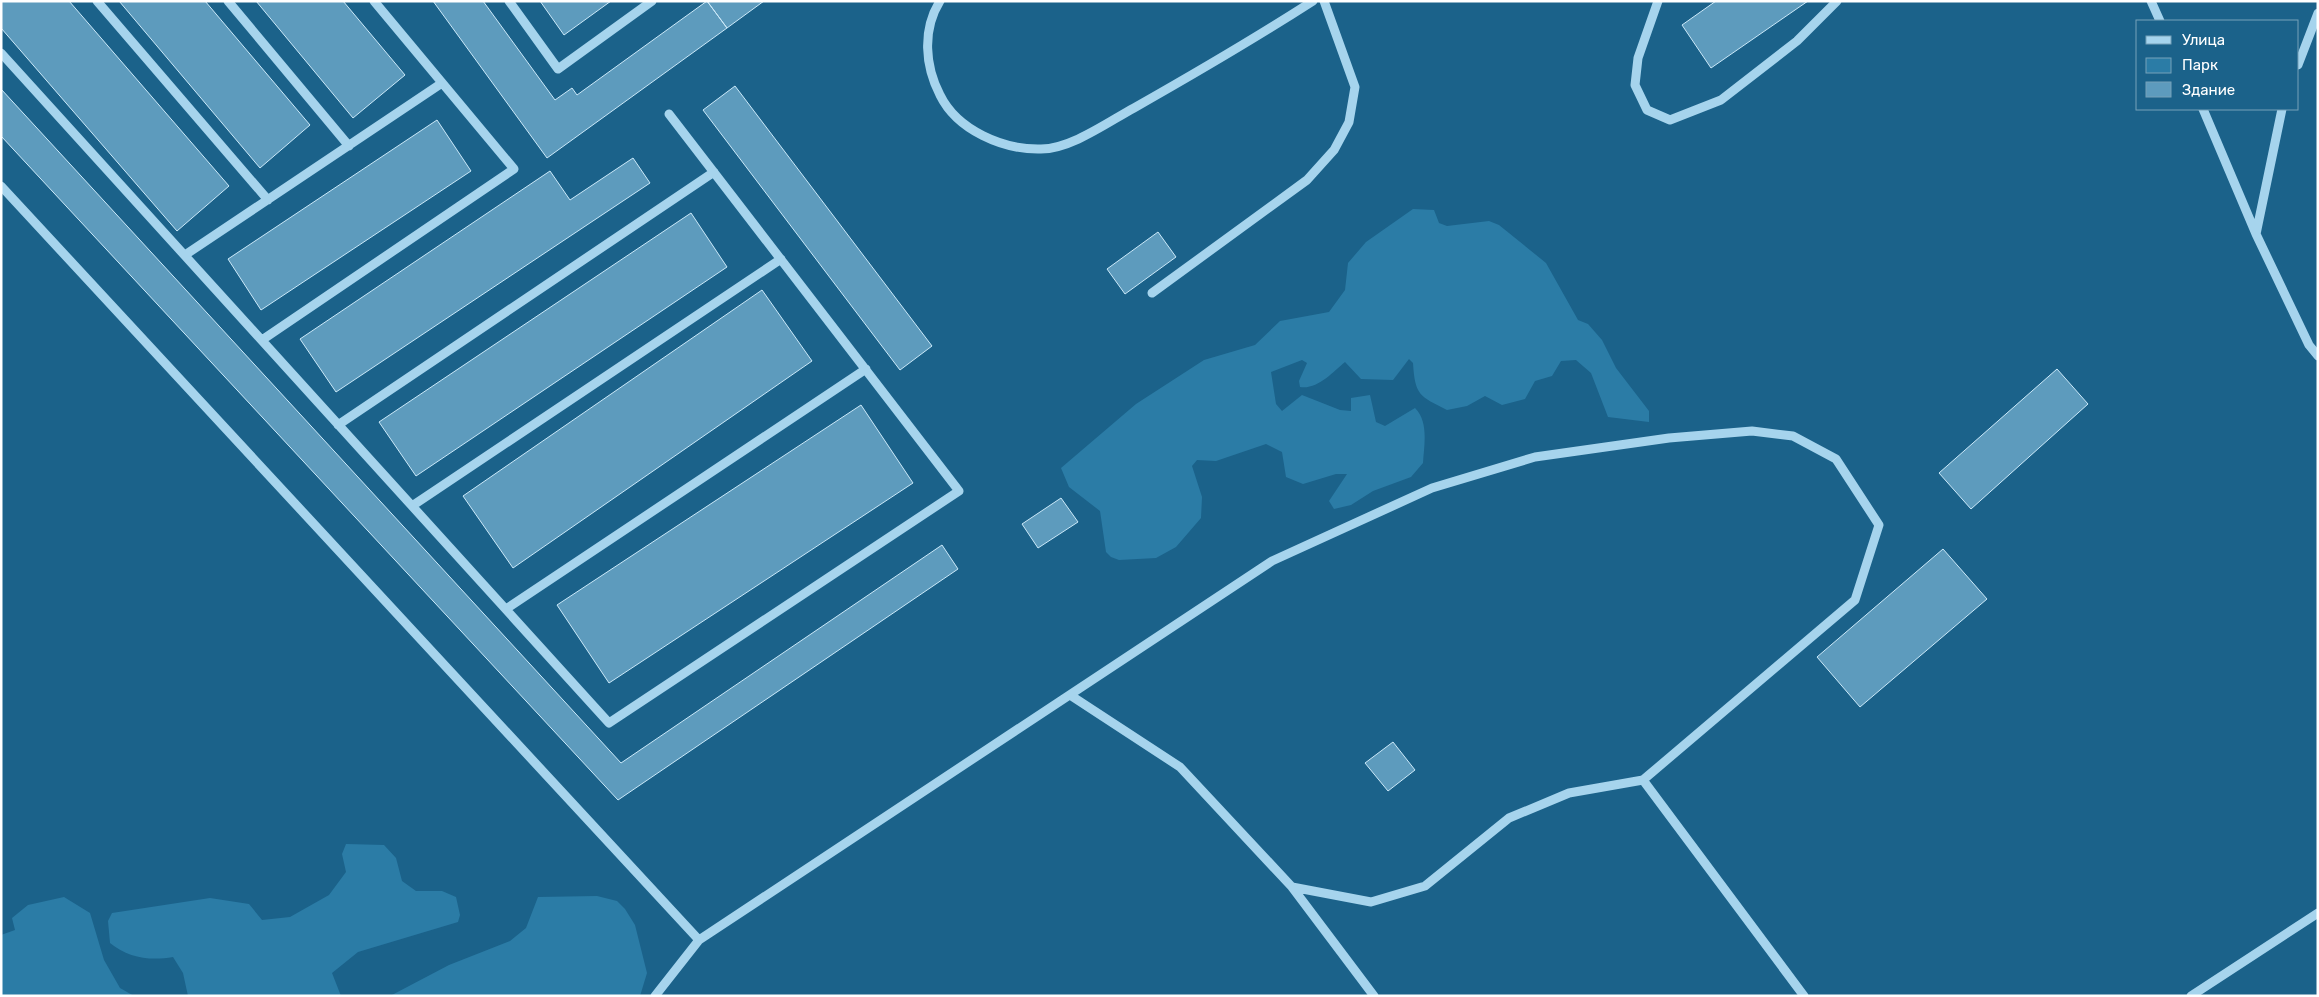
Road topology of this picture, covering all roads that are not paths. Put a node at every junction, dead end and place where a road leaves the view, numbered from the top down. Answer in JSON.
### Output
{"nodes":[{"id":1,"x":97,"y":1,"type":"edge"},
{"id":2,"x":228,"y":1,"type":"edge"},
{"id":3,"x":374,"y":1,"type":"edge"},
{"id":4,"x":509,"y":1,"type":"edge"},
{"id":5,"x":652,"y":1,"type":"edge"},
{"id":6,"x":940,"y":1,"type":"edge"},
{"id":7,"x":1313,"y":1,"type":"edge"},
{"id":8,"x":1324,"y":1,"type":"edge"},
{"id":9,"x":1658,"y":1,"type":"edge"},
{"id":10,"x":1836,"y":1,"type":"edge"},
{"id":11,"x":2151,"y":1,"type":"edge"},
{"id":12,"x":2318,"y":13,"type":"edge"},
{"id":13,"x":2160,"y":20,"type":"edge"},
{"id":14,"x":1,"y":53,"type":"edge"},
{"id":15,"x":2299,"y":62,"type":"edge"},
{"id":16,"x":442,"y":83,"type":"junction"},
{"id":17,"x":2203,"y":110,"type":"edge"},
{"id":18,"x":2282,"y":110,"type":"edge"},
{"id":19,"x":669,"y":114,"type":"dead end"},
{"id":20,"x":349,"y":146,"type":"junction"},
{"id":21,"x":714,"y":172,"type":"junction"},
{"id":22,"x":1,"y":186,"type":"edge"},
{"id":23,"x":268,"y":200,"type":"junction"},
{"id":24,"x":2256,"y":234,"type":"junction"},
{"id":25,"x":185,"y":255,"type":"junction"},
{"id":26,"x":781,"y":259,"type":"junction"},
{"id":27,"x":1152,"y":292,"type":"dead end"},
{"id":28,"x":262,"y":340,"type":"junction"},
{"id":29,"x":2318,"y":356,"type":"edge"},
{"id":30,"x":866,"y":369,"type":"junction"},
{"id":31,"x":338,"y":424,"type":"junction"},
{"id":32,"x":412,"y":506,"type":"junction"},
{"id":33,"x":506,"y":609,"type":"junction"},
{"id":34,"x":1070,"y":695,"type":"junction"},
{"id":35,"x":1643,"y":780,"type":"junction"},
{"id":36,"x":1292,"y":887,"type":"junction"},
{"id":37,"x":2318,"y":913,"type":"edge"},
{"id":38,"x":699,"y":940,"type":"junction"},
{"id":39,"x":655,"y":996,"type":"edge"},
{"id":40,"x":1374,"y":996,"type":"edge"},
{"id":41,"x":1804,"y":996,"type":"edge"},
{"id":42,"x":2191,"y":996,"type":"edge"}],
"edges":[{"from":1,"to":23,"type":"lane"},
{"from":2,"to":20,"type":"lane"},
{"from":3,"to":16,"type":"lane"},
{"from":4,"to":5,"type":"lane"},
{"from":6,"to":7,"type":"lane"},
{"from":8,"to":27,"type":"lane"},
{"from":9,"to":10,"type":"lane"},
{"from":11,"to":13,"type":"lane"},
{"from":12,"to":15,"type":"lane"},
{"from":14,"to":25,"type":"lane"},
{"from":16,"to":20,"type":"lane"},
{"from":16,"to":28,"type":"lane"},
{"from":17,"to":24,"type":"lane"},
{"from":18,"to":24,"type":"lane"},
{"from":19,"to":21,"type":"lane"},
{"from":20,"to":23,"type":"lane"},
{"from":21,"to":26,"type":"lane"},
{"from":21,"to":31,"type":"lane"},
{"from":22,"to":38,"type":"lane"},
{"from":23,"to":25,"type":"lane"},
{"from":24,"to":29,"type":"lane"},
{"from":25,"to":28,"type":"lane"},
{"from":26,"to":30,"type":"lane"},
{"from":26,"to":32,"type":"lane"},
{"from":28,"to":31,"type":"lane"},
{"from":30,"to":33,"type":"lane"},
{"from":30,"to":33,"type":"lane"},
{"from":31,"to":32,"type":"lane"},
{"from":32,"to":33,"type":"lane"},
{"from":34,"to":35,"type":"lane"},
{"from":34,"to":36,"type":"lane"},
{"from":34,"to":38,"type":"lane"},
{"from":35,"to":36,"type":"lane"},
{"from":35,"to":41,"type":"lane"},
{"from":36,"to":40,"type":"lane"},
{"from":37,"to":42,"type":"lane"},
{"from":38,"to":39,"type":"lane"}]}
